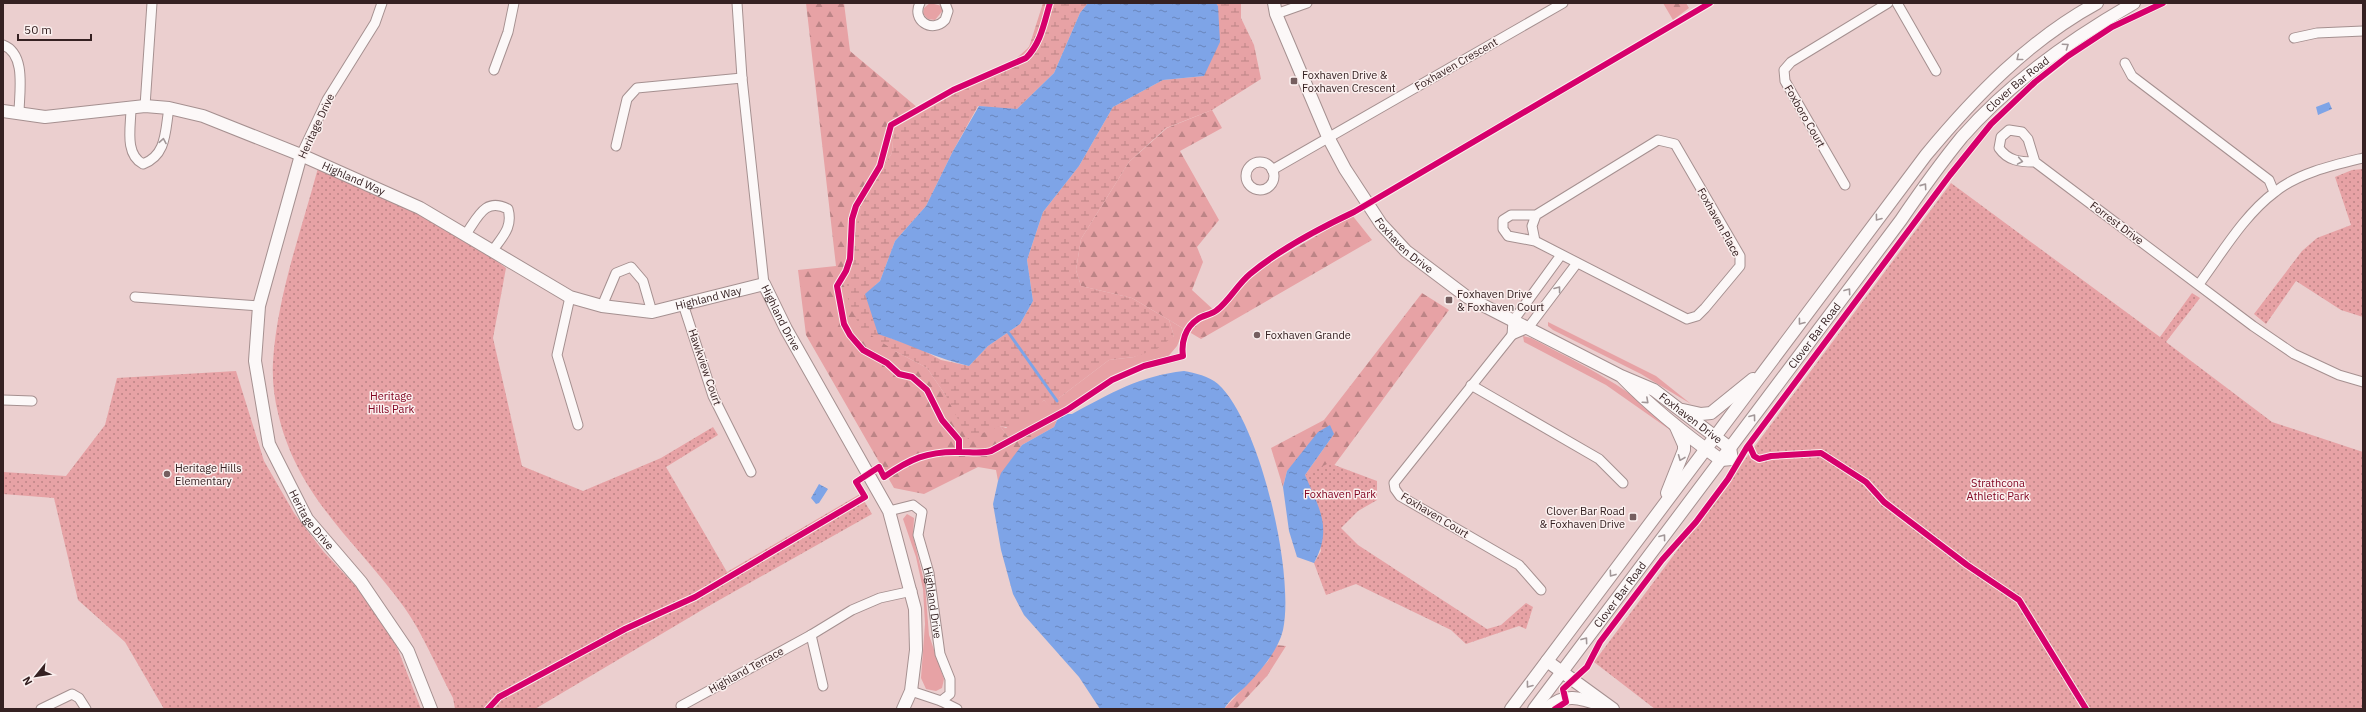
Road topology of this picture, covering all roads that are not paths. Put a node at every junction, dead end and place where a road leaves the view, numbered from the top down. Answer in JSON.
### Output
{"nodes":[{"id":1,"x":152,"y":3,"type":"edge"},
{"id":2,"x":382,"y":3,"type":"edge"},
{"id":3,"x":514,"y":3,"type":"edge"},
{"id":4,"x":737,"y":3,"type":"edge"},
{"id":5,"x":920,"y":3,"type":"edge"},
{"id":6,"x":1307,"y":3,"type":"edge"},
{"id":7,"x":1563,"y":3,"type":"edge"},
{"id":8,"x":1888,"y":3,"type":"edge"},
{"id":9,"x":1897,"y":3,"type":"edge"},
{"id":10,"x":2097,"y":3,"type":"edge"},
{"id":11,"x":2134,"y":3,"type":"edge"},
{"id":12,"x":948,"y":4,"type":"edge"},
{"id":13,"x":1275,"y":9,"type":"edge"},
{"id":14,"x":2363,"y":31,"type":"edge"},
{"id":15,"x":2294,"y":38,"type":"dead end"},
{"id":16,"x":3,"y":45,"type":"edge"},
{"id":17,"x":2124,"y":63,"type":"dead end"},
{"id":18,"x":494,"y":70,"type":"dead end"},
{"id":19,"x":1936,"y":71,"type":"dead end"},
{"id":20,"x":742,"y":78,"type":"junction"},
{"id":21,"x":145,"y":106,"type":"junction"},
{"id":22,"x":131,"y":108,"type":"junction"},
{"id":23,"x":169,"y":108,"type":"junction"},
{"id":24,"x":3,"y":111,"type":"edge"},
{"id":25,"x":19,"y":114,"type":"junction"},
{"id":26,"x":1328,"y":137,"type":"junction"},
{"id":27,"x":616,"y":146,"type":"dead end"},
{"id":28,"x":301,"y":155,"type":"junction"},
{"id":29,"x":2363,"y":158,"type":"edge"},
{"id":30,"x":2035,"y":162,"type":"dead end"},
{"id":31,"x":1272,"y":170,"type":"dead end"},
{"id":32,"x":1845,"y":185,"type":"dead end"},
{"id":33,"x":2274,"y":192,"type":"junction"},
{"id":34,"x":1536,"y":215,"type":"junction"},
{"id":35,"x":466,"y":234,"type":"junction"},
{"id":36,"x":1535,"y":240,"type":"junction"},
{"id":37,"x":493,"y":250,"type":"junction"},
{"id":38,"x":1561,"y":255,"type":"junction"},
{"id":39,"x":1577,"y":263,"type":"junction"},
{"id":40,"x":764,"y":284,"type":"junction"},
{"id":41,"x":2199,"y":284,"type":"junction"},
{"id":42,"x":134,"y":297,"type":"dead end"},
{"id":43,"x":570,"y":297,"type":"junction"},
{"id":44,"x":684,"y":304,"type":"junction"},
{"id":45,"x":259,"y":306,"type":"junction"},
{"id":46,"x":602,"y":306,"type":"junction"},
{"id":47,"x":652,"y":312,"type":"junction"},
{"id":48,"x":1513,"y":320,"type":"junction"},
{"id":49,"x":1528,"y":328,"type":"junction"},
{"id":50,"x":1512,"y":335,"type":"junction"},
{"id":51,"x":1767,"y":368,"type":"junction"},
{"id":52,"x":1621,"y":376,"type":"junction"},
{"id":53,"x":2363,"y":382,"type":"edge"},
{"id":54,"x":1471,"y":385,"type":"junction"},
{"id":55,"x":3,"y":400,"type":"edge"},
{"id":56,"x":32,"y":401,"type":"dead end"},
{"id":57,"x":1678,"y":408,"type":"junction"},
{"id":58,"x":1674,"y":422,"type":"junction"},
{"id":59,"x":578,"y":425,"type":"dead end"},
{"id":60,"x":1715,"y":437,"type":"junction"},
{"id":61,"x":1730,"y":448,"type":"junction"},
{"id":62,"x":1706,"y":449,"type":"junction"},
{"id":63,"x":1721,"y":460,"type":"junction"},
{"id":64,"x":751,"y":472,"type":"dead end"},
{"id":65,"x":1623,"y":483,"type":"dead end"},
{"id":66,"x":1662,"y":506,"type":"junction"},
{"id":67,"x":889,"y":511,"type":"junction"},
{"id":68,"x":1542,"y":590,"type":"dead end"},
{"id":69,"x":912,"y":591,"type":"junction"},
{"id":70,"x":811,"y":635,"type":"junction"},
{"id":71,"x":1547,"y":661,"type":"junction"},
{"id":72,"x":1562,"y":672,"type":"junction"},
{"id":73,"x":823,"y":686,"type":"dead end"},
{"id":74,"x":911,"y":691,"type":"junction"},
{"id":75,"x":941,"y":701,"type":"junction"},
{"id":76,"x":681,"y":706,"type":"dead end"},
{"id":77,"x":41,"y":709,"type":"edge"},
{"id":78,"x":86,"y":709,"type":"edge"},
{"id":79,"x":431,"y":709,"type":"edge"},
{"id":80,"x":904,"y":709,"type":"edge"},
{"id":81,"x":957,"y":709,"type":"edge"},
{"id":82,"x":1511,"y":709,"type":"edge"},
{"id":83,"x":1534,"y":709,"type":"edge"},
{"id":84,"x":1547,"y":709,"type":"edge"},
{"id":85,"x":1612,"y":709,"type":"edge"}],
"edges":[{"from":1,"to":21,"type":"street"},
{"from":2,"to":28,"type":"street","name":"Heritage Drive"},
{"from":3,"to":18,"type":"street"},
{"from":4,"to":20,"type":"street","name":"Highland Drive"},
{"from":5,"to":12,"type":"street"},
{"from":6,"to":13,"type":"street"},
{"from":7,"to":26,"type":"street","name":"Foxhaven Crescent"},
{"from":8,"to":32,"type":"street","name":"Foxboro Court"},
{"from":9,"to":19,"type":"street"},
{"from":10,"to":51,"type":"street","name":"Clover Bar Road","one_way":true},
{"from":61,"to":11,"type":"street","name":"Clover Bar Road","one_way":true},
{"from":13,"to":26,"type":"street","name":"Foxhaven Drive"},
{"from":14,"to":15,"type":"street"},
{"from":16,"to":25,"type":"street"},
{"from":17,"to":33,"type":"street"},
{"from":20,"to":27,"type":"street"},
{"from":20,"to":40,"type":"street","name":"Highland Drive"},
{"from":21,"to":22,"type":"street","name":"Highland Way"},
{"from":21,"to":23,"type":"street","name":"Highland Way"},
{"from":22,"to":23,"type":"street","one_way":true},
{"from":22,"to":25,"type":"street","name":"Highland Way"},
{"from":23,"to":28,"type":"street","name":"Highland Way"},
{"from":24,"to":25,"type":"street","name":"Highland Way"},
{"from":26,"to":31,"type":"street","name":"Foxhaven Crescent"},
{"from":26,"to":48,"type":"street","name":"Foxhaven Drive"},
{"from":28,"to":35,"type":"street","name":"Highland Way"},
{"from":28,"to":45,"type":"street","name":"Heritage Drive"},
{"from":29,"to":33,"type":"street"},
{"from":30,"to":41,"type":"street","name":"Forrest Drive"},
{"from":33,"to":41,"type":"street"},
{"from":34,"to":36,"type":"street"},
{"from":34,"to":36,"type":"street","name":"Foxhaven Place"},
{"from":34,"to":39,"type":"street","name":"Foxhaven Place"},
{"from":35,"to":37,"type":"street","name":"Highland Way"},
{"from":35,"to":37,"type":"street"},
{"from":36,"to":38,"type":"street","name":"Foxhaven Place"},
{"from":37,"to":43,"type":"street","name":"Highland Way"},
{"from":38,"to":39,"type":"street","name":"Foxhaven Place"},
{"from":38,"to":48,"type":"street"},
{"from":49,"to":39,"type":"street","one_way":true},
{"from":40,"to":44,"type":"street","name":"Highland Way"},
{"from":40,"to":67,"type":"street","name":"Highland Drive"},
{"from":41,"to":53,"type":"street","name":"Forrest Drive"},
{"from":42,"to":45,"type":"street"},
{"from":43,"to":46,"type":"street","name":"Highland Way"},
{"from":43,"to":59,"type":"street"},
{"from":44,"to":47,"type":"street","name":"Highland Way"},
{"from":44,"to":64,"type":"street","name":"Hawkview Court"},
{"from":45,"to":79,"type":"street","name":"Heritage Drive"},
{"from":46,"to":47,"type":"street","name":"Highland Way"},
{"from":46,"to":47,"type":"street"},
{"from":48,"to":49,"type":"street","name":"Foxhaven Drive"},
{"from":48,"to":50,"type":"street"},
{"from":49,"to":50,"type":"street"},
{"from":49,"to":52,"type":"street","name":"Foxhaven Drive"},
{"from":50,"to":54,"type":"street","name":"Foxhaven Court"},
{"from":51,"to":57,"type":"street"},
{"from":51,"to":60,"type":"street","name":"Clover Bar Road"},
{"from":52,"to":57,"type":"street","name":"Foxhaven Drive"},
{"from":52,"to":58,"type":"street","name":"Foxhaven Drive","one_way":true},
{"from":54,"to":65,"type":"street"},
{"from":54,"to":68,"type":"street","name":"Foxhaven Court"},
{"from":55,"to":56,"type":"street"},
{"from":57,"to":60,"type":"street","name":"Foxhaven Drive"},
{"from":58,"to":62,"type":"street","name":"Foxhaven Drive"},
{"from":58,"to":66,"type":"street","one_way":true},
{"from":60,"to":61,"type":"street","name":"Foxhaven Drive"},
{"from":60,"to":62,"type":"street","name":"Clover Bar Road"},
{"from":61,"to":63,"type":"street","name":"Foxhaven Drive"},
{"from":62,"to":63,"type":"street","name":"Foxhaven Drive"},
{"from":62,"to":66,"type":"street","name":"Clover Bar Road"},
{"from":72,"to":63,"type":"street","name":"Clover Bar Road","one_way":true},
{"from":66,"to":71,"type":"street","name":"Clover Bar Road","one_way":true},
{"from":67,"to":69,"type":"street","name":"Highland Drive"},
{"from":67,"to":75,"type":"street","name":"Highland Drive"},
{"from":69,"to":70,"type":"street","name":"Highland Terrace"},
{"from":69,"to":74,"type":"street","name":"Highland Drive"},
{"from":70,"to":73,"type":"street"},
{"from":70,"to":76,"type":"street","name":"Highland Terrace"},
{"from":71,"to":72,"type":"street"},
{"from":71,"to":82,"type":"street","name":"Clover Bar Road","one_way":true},
{"from":72,"to":83,"type":"street","name":"Clover Bar Road"},
{"from":72,"to":85,"type":"street"},
{"from":74,"to":75,"type":"street"},
{"from":74,"to":80,"type":"street","name":"Highland Drive"},
{"from":75,"to":81,"type":"street"},
{"from":77,"to":78,"type":"street"},
{"from":84,"to":85,"type":"street"}]}
